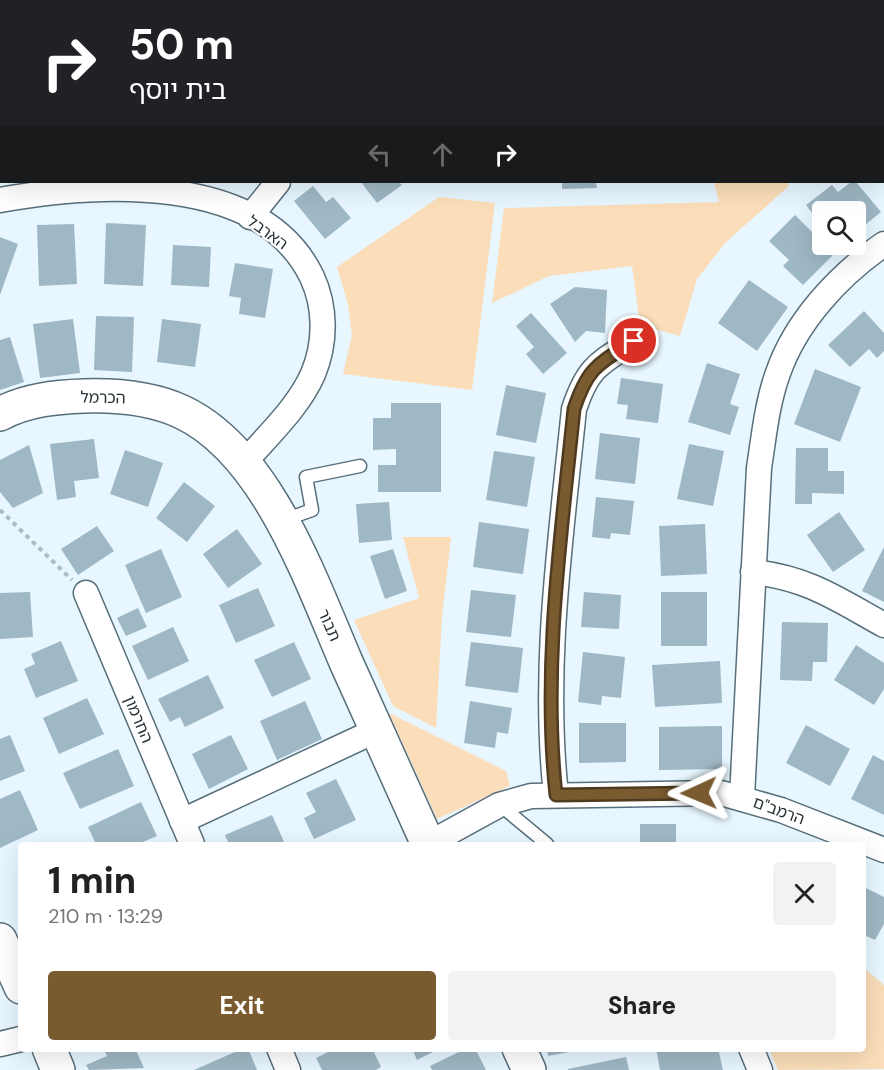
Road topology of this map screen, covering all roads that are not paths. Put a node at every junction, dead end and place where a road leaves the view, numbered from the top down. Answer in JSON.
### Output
{"nodes":[{"id":1,"x":277,"y":183,"type":"edge"},
{"id":2,"x":0,"y":200,"type":"edge"},
{"id":3,"x":250,"y":217,"type":"junction"},
{"id":4,"x":884,"y":244,"type":"edge"},
{"id":5,"x":634,"y":341,"type":"dead end"},
{"id":6,"x":0,"y":414,"type":"edge"},
{"id":7,"x":202,"y":425,"type":"joint"},
{"id":8,"x":243,"y":464,"type":"junction"},
{"id":9,"x":360,"y":466,"type":"dead end"},
{"id":10,"x":282,"y":521,"type":"junction"},
{"id":11,"x":753,"y":572,"type":"junction"},
{"id":12,"x":86,"y":593,"type":"road end"},
{"id":13,"x":884,"y":625,"type":"edge"},
{"id":14,"x":377,"y":730,"type":"junction"},
{"id":15,"x":556,"y":795,"type":"junction"},
{"id":16,"x":742,"y":797,"type":"junction"},
{"id":17,"x":500,"y":805,"type":"junction"},
{"id":18,"x":182,"y":821,"type":"junction"},
{"id":19,"x":191,"y":842,"type":"edge"},
{"id":20,"x":427,"y":842,"type":"edge"},
{"id":21,"x":432,"y":842,"type":"edge"},
{"id":22,"x":545,"y":842,"type":"edge"},
{"id":23,"x":863,"y":842,"type":"edge"},
{"id":24,"x":866,"y":843,"type":"edge"},
{"id":25,"x":884,"y":850,"type":"edge"},
{"id":26,"x":0,"y":940,"type":"edge"},
{"id":27,"x":18,"y":980,"type":"edge"},
{"id":28,"x":18,"y":1040,"type":"edge"},
{"id":29,"x":0,"y":1044,"type":"edge"},
{"id":30,"x":51,"y":1052,"type":"edge"},
{"id":31,"x":281,"y":1052,"type":"edge"},
{"id":32,"x":521,"y":1052,"type":"edge"},
{"id":33,"x":753,"y":1052,"type":"edge"},
{"id":34,"x":58,"y":1070,"type":"edge"},
{"id":35,"x":288,"y":1070,"type":"edge"},
{"id":36,"x":529,"y":1070,"type":"edge"},
{"id":37,"x":760,"y":1070,"type":"edge"}],
"edges":[{"from":1,"to":3,"type":"street"},
{"from":2,"to":3,"type":"street","name":"הארבל"},
{"from":3,"to":8,"type":"street","name":"הארבל"},
{"from":4,"to":11,"type":"street"},
{"from":5,"to":15,"type":"street"},
{"from":6,"to":7,"type":"street","name":"הכרמל"},
{"from":7,"to":8,"type":"street","name":"תבור"},
{"from":8,"to":10,"type":"street","name":"תבור"},
{"from":9,"to":10,"type":"lane"},
{"from":10,"to":14,"type":"street","name":"תבור"},
{"from":11,"to":13,"type":"street"},
{"from":11,"to":16,"type":"street"},
{"from":12,"to":18,"type":"street","name":"החרמון"},
{"from":14,"to":18,"type":"street"},
{"from":14,"to":20,"type":"street","name":"תבור"},
{"from":15,"to":16,"type":"street","name":"הרמב\"ם"},
{"from":15,"to":17,"type":"street","name":"הרמב\"ם"},
{"from":16,"to":23,"type":"street","name":"הרמב\"ם"},
{"from":17,"to":21,"type":"street","name":"הרמב\"ם"},
{"from":17,"to":22,"type":"lane"},
{"from":18,"to":19,"type":"street","name":"החרמון"},
{"from":24,"to":25,"type":"street","name":"הרמב\"ם"},
{"from":26,"to":27,"type":"street"},
{"from":28,"to":29,"type":"street"},
{"from":30,"to":34,"type":"street"},
{"from":31,"to":35,"type":"street"},
{"from":32,"to":36,"type":"street"},
{"from":33,"to":37,"type":"street"}]}
